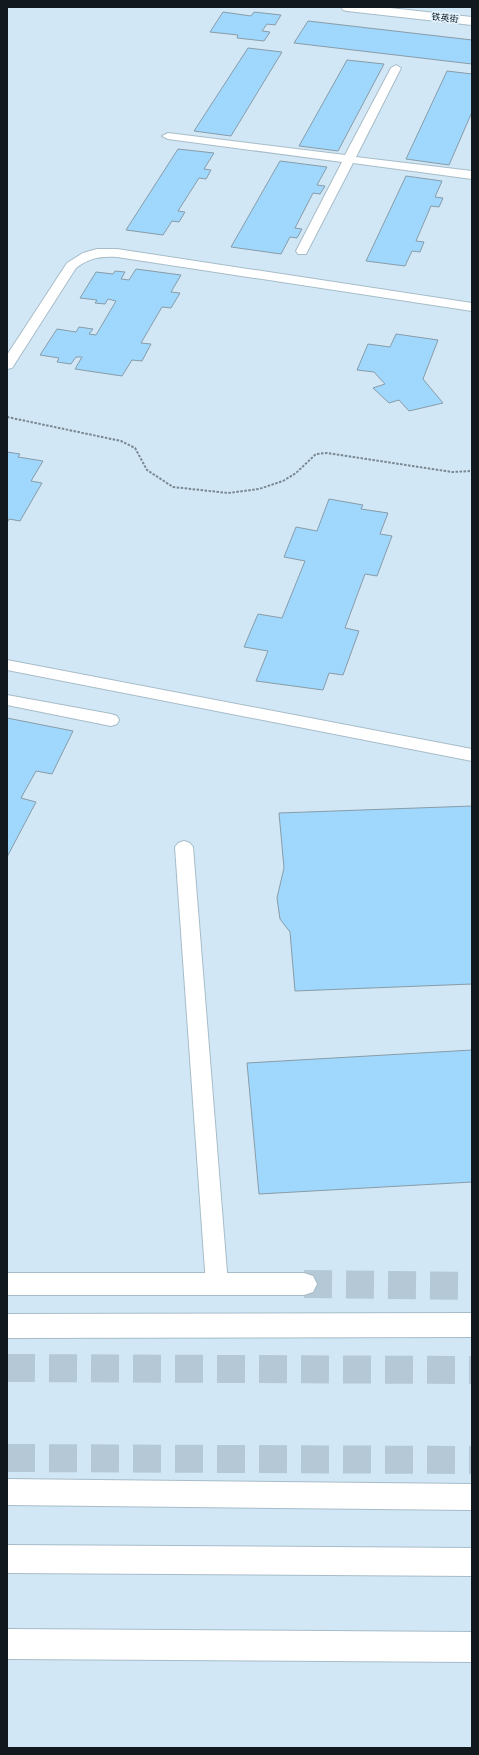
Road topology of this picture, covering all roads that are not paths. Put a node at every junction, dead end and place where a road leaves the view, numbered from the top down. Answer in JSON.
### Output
{"nodes":[{"id":1,"x":347,"y":7,"type":"edge"},
{"id":2,"x":472,"y":21,"type":"edge"},
{"id":3,"x":396,"y":68,"type":"dead end"},
{"id":4,"x":168,"y":136,"type":"dead end"},
{"id":5,"x":349,"y":160,"type":"junction"},
{"id":6,"x":472,"y":175,"type":"edge"},
{"id":7,"x":302,"y":251,"type":"dead end"},
{"id":8,"x":472,"y":307,"type":"edge"},
{"id":9,"x":7,"y":365,"type":"edge"},
{"id":10,"x":7,"y":665,"type":"edge"},
{"id":11,"x":7,"y":700,"type":"edge"},
{"id":12,"x":111,"y":720,"type":"dead end"},
{"id":13,"x":472,"y":755,"type":"edge"},
{"id":14,"x":184,"y":847,"type":"dead end"},
{"id":15,"x":7,"y":1284,"type":"edge"},
{"id":16,"x":304,"y":1284,"type":"tunnel mouth"},
{"id":17,"x":217,"y":1285,"type":"junction"},
{"id":18,"x":472,"y":1325,"type":"edge"},
{"id":19,"x":7,"y":1326,"type":"edge"},
{"id":20,"x":7,"y":1492,"type":"edge"},
{"id":21,"x":472,"y":1497,"type":"edge"},
{"id":22,"x":7,"y":1560,"type":"edge"},
{"id":23,"x":472,"y":1562,"type":"edge"},
{"id":24,"x":7,"y":1644,"type":"edge"},
{"id":25,"x":472,"y":1647,"type":"edge"}],
"edges":[{"from":1,"to":2,"type":"main road","name":"铁英街"},
{"from":3,"to":5,"type":"lane"},
{"from":4,"to":5,"type":"lane"},
{"from":5,"to":6,"type":"lane"},
{"from":5,"to":7,"type":"lane"},
{"from":8,"to":9,"type":"lane"},
{"from":10,"to":13,"type":"lane"},
{"from":11,"to":12,"type":"lane"},
{"from":14,"to":17,"type":"lane"},
{"from":15,"to":17,"type":"main road"},
{"from":16,"to":17,"type":"main road"},
{"from":18,"to":19,"type":"main road"},
{"from":20,"to":21,"type":"main road"},
{"from":22,"to":23,"type":"main road"},
{"from":24,"to":25,"type":"main road"}]}
